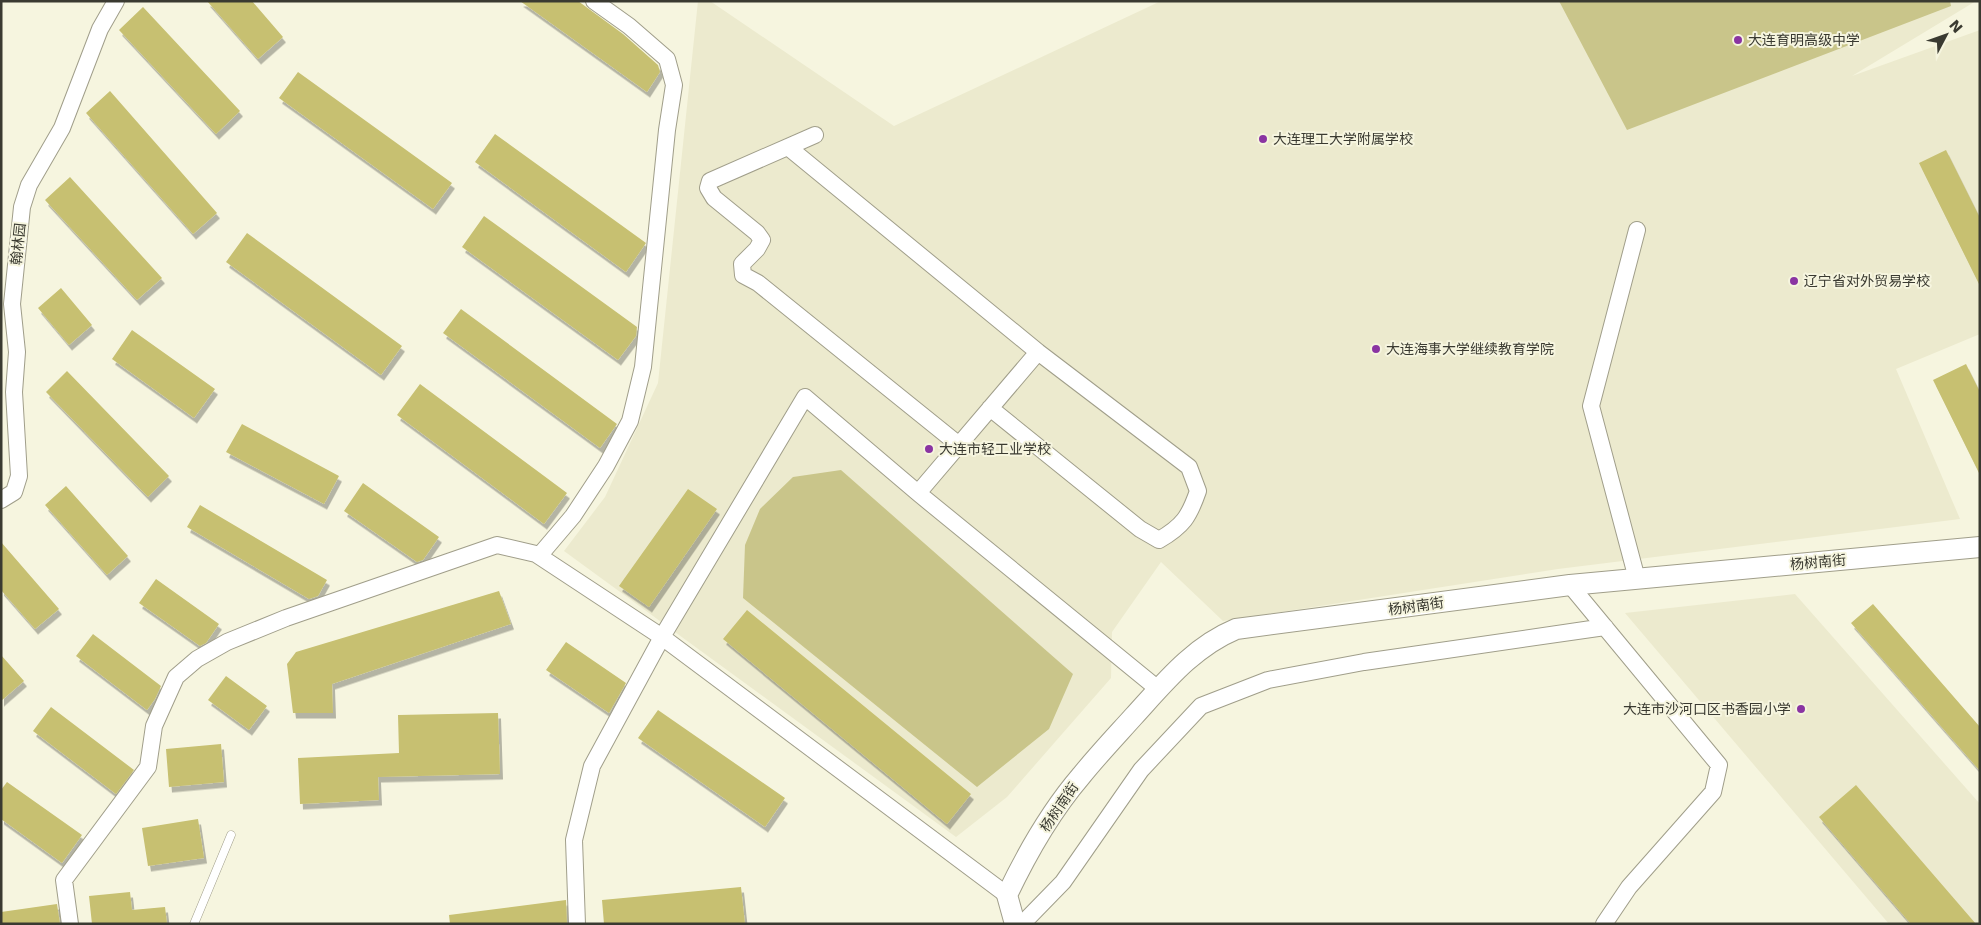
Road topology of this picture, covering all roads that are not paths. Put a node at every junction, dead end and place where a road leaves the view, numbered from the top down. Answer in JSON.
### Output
{"nodes":[{"id":1,"x":116,"y":1,"type":"edge"},
{"id":2,"x":599,"y":5,"type":"edge"},
{"id":3,"x":815,"y":135,"type":"dead end"},
{"id":4,"x":788,"y":147,"type":"junction"},
{"id":5,"x":1637,"y":230,"type":"dead end"},
{"id":6,"x":1038,"y":352,"type":"junction"},
{"id":7,"x":990,"y":408,"type":"junction"},
{"id":8,"x":959,"y":445,"type":"junction"},
{"id":9,"x":918,"y":493,"type":"junction"},
{"id":10,"x":1,"y":500,"type":"edge"},
{"id":11,"x":1980,"y":547,"type":"edge"},
{"id":12,"x":538,"y":556,"type":"junction"},
{"id":13,"x":1637,"y":579,"type":"junction"},
{"id":14,"x":1570,"y":585,"type":"junction"},
{"id":15,"x":1604,"y":627,"type":"junction"},
{"id":16,"x":662,"y":637,"type":"junction"},
{"id":17,"x":1158,"y":690,"type":"junction"},
{"id":18,"x":231,"y":835,"type":"dead end"},
{"id":19,"x":1007,"y":895,"type":"junction"},
{"id":20,"x":1019,"y":923,"type":"edge"},
{"id":21,"x":70,"y":924,"type":"edge"},
{"id":22,"x":194,"y":924,"type":"edge"},
{"id":23,"x":577,"y":924,"type":"edge"},
{"id":24,"x":1604,"y":924,"type":"edge"}],
"edges":[{"from":1,"to":10,"type":"street","name":"翰林园"},
{"from":2,"to":12,"type":"street"},
{"from":3,"to":4,"type":"street"},
{"from":4,"to":6,"type":"street"},
{"from":4,"to":8,"type":"street"},
{"from":5,"to":13,"type":"street"},
{"from":6,"to":7,"type":"street"},
{"from":6,"to":7,"type":"street"},
{"from":7,"to":8,"type":"street"},
{"from":8,"to":9,"type":"street"},
{"from":9,"to":16,"type":"street"},
{"from":9,"to":17,"type":"street"},
{"from":11,"to":13,"type":"street","name":"杨树南街"},
{"from":12,"to":16,"type":"street"},
{"from":12,"to":21,"type":"street"},
{"from":13,"to":14,"type":"street","name":"杨树南街"},
{"from":14,"to":15,"type":"street"},
{"from":14,"to":17,"type":"street","name":"杨树南街"},
{"from":15,"to":20,"type":"street"},
{"from":15,"to":24,"type":"street"},
{"from":16,"to":19,"type":"street"},
{"from":16,"to":23,"type":"street"},
{"from":17,"to":19,"type":"street","name":"杨树南街"},
{"from":18,"to":22,"type":"lane"},
{"from":19,"to":20,"type":"street"}]}
